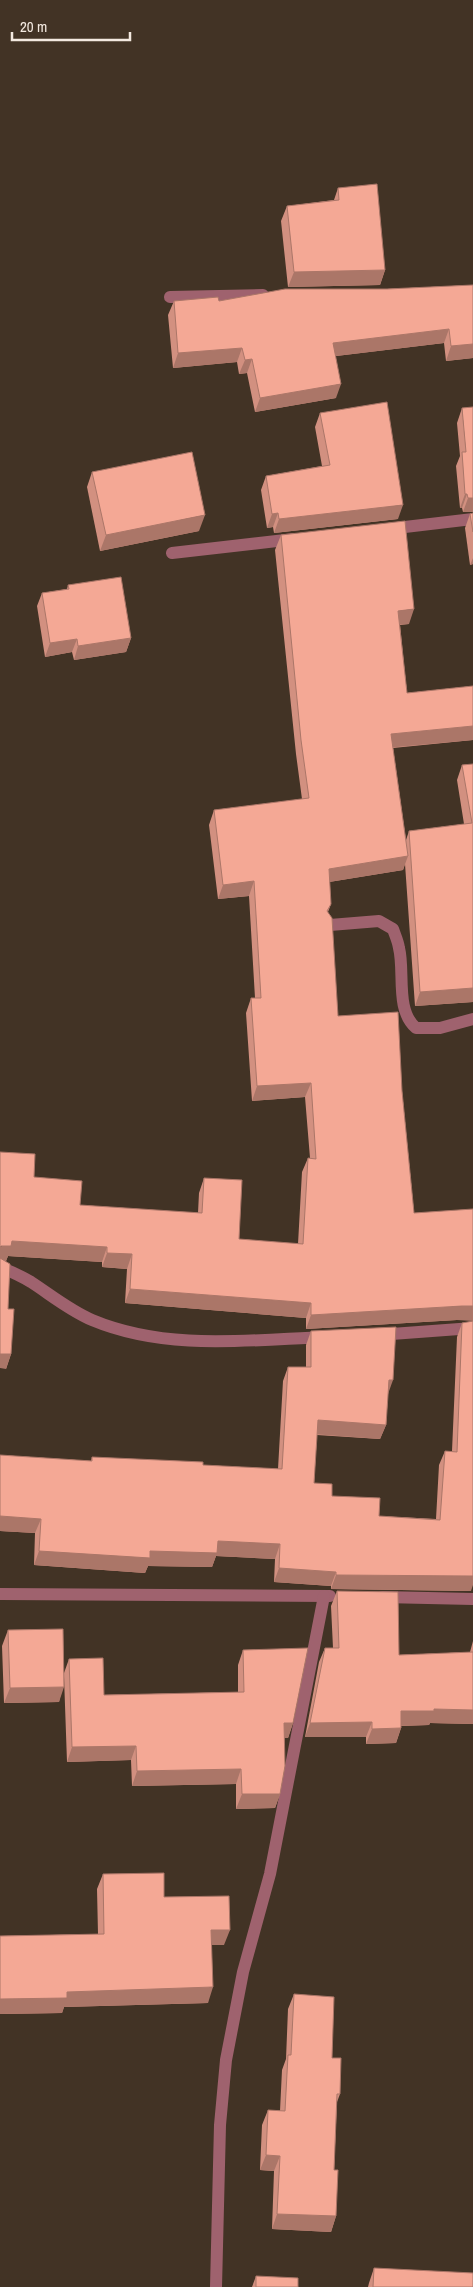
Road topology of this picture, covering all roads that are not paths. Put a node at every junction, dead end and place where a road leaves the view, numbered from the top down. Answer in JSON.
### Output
{"nodes":[{"id":1,"x":278,"y":295,"type":"edge"},
{"id":2,"x":170,"y":297,"type":"dead end"},
{"id":3,"x":473,"y":519,"type":"edge"},
{"id":4,"x":376,"y":530,"type":"edge"},
{"id":5,"x":308,"y":538,"type":"edge"},
{"id":6,"x":172,"y":553,"type":"dead end"},
{"id":7,"x":330,"y":925,"type":"edge"},
{"id":8,"x":473,"y":1019,"type":"edge"},
{"id":9,"x":0,"y":1266,"type":"edge"},
{"id":10,"x":473,"y":1328,"type":"edge"},
{"id":11,"x":366,"y":1336,"type":"edge"},
{"id":12,"x":337,"y":1337,"type":"edge"},
{"id":13,"x":0,"y":1594,"type":"edge"},
{"id":14,"x":324,"y":1596,"type":"junction"},
{"id":15,"x":344,"y":1596,"type":"edge"},
{"id":16,"x":374,"y":1597,"type":"edge"},
{"id":17,"x":473,"y":1599,"type":"edge"},
{"id":18,"x":216,"y":2287,"type":"edge"}],
"edges":[{"from":1,"to":2,"type":"street"},
{"from":3,"to":4,"type":"street"},
{"from":5,"to":6,"type":"street"},
{"from":7,"to":8,"type":"street"},
{"from":9,"to":12,"type":"street"},
{"from":10,"to":11,"type":"street"},
{"from":13,"to":14,"type":"street"},
{"from":14,"to":15,"type":"street"},
{"from":14,"to":18,"type":"street"},
{"from":16,"to":17,"type":"street"}]}
